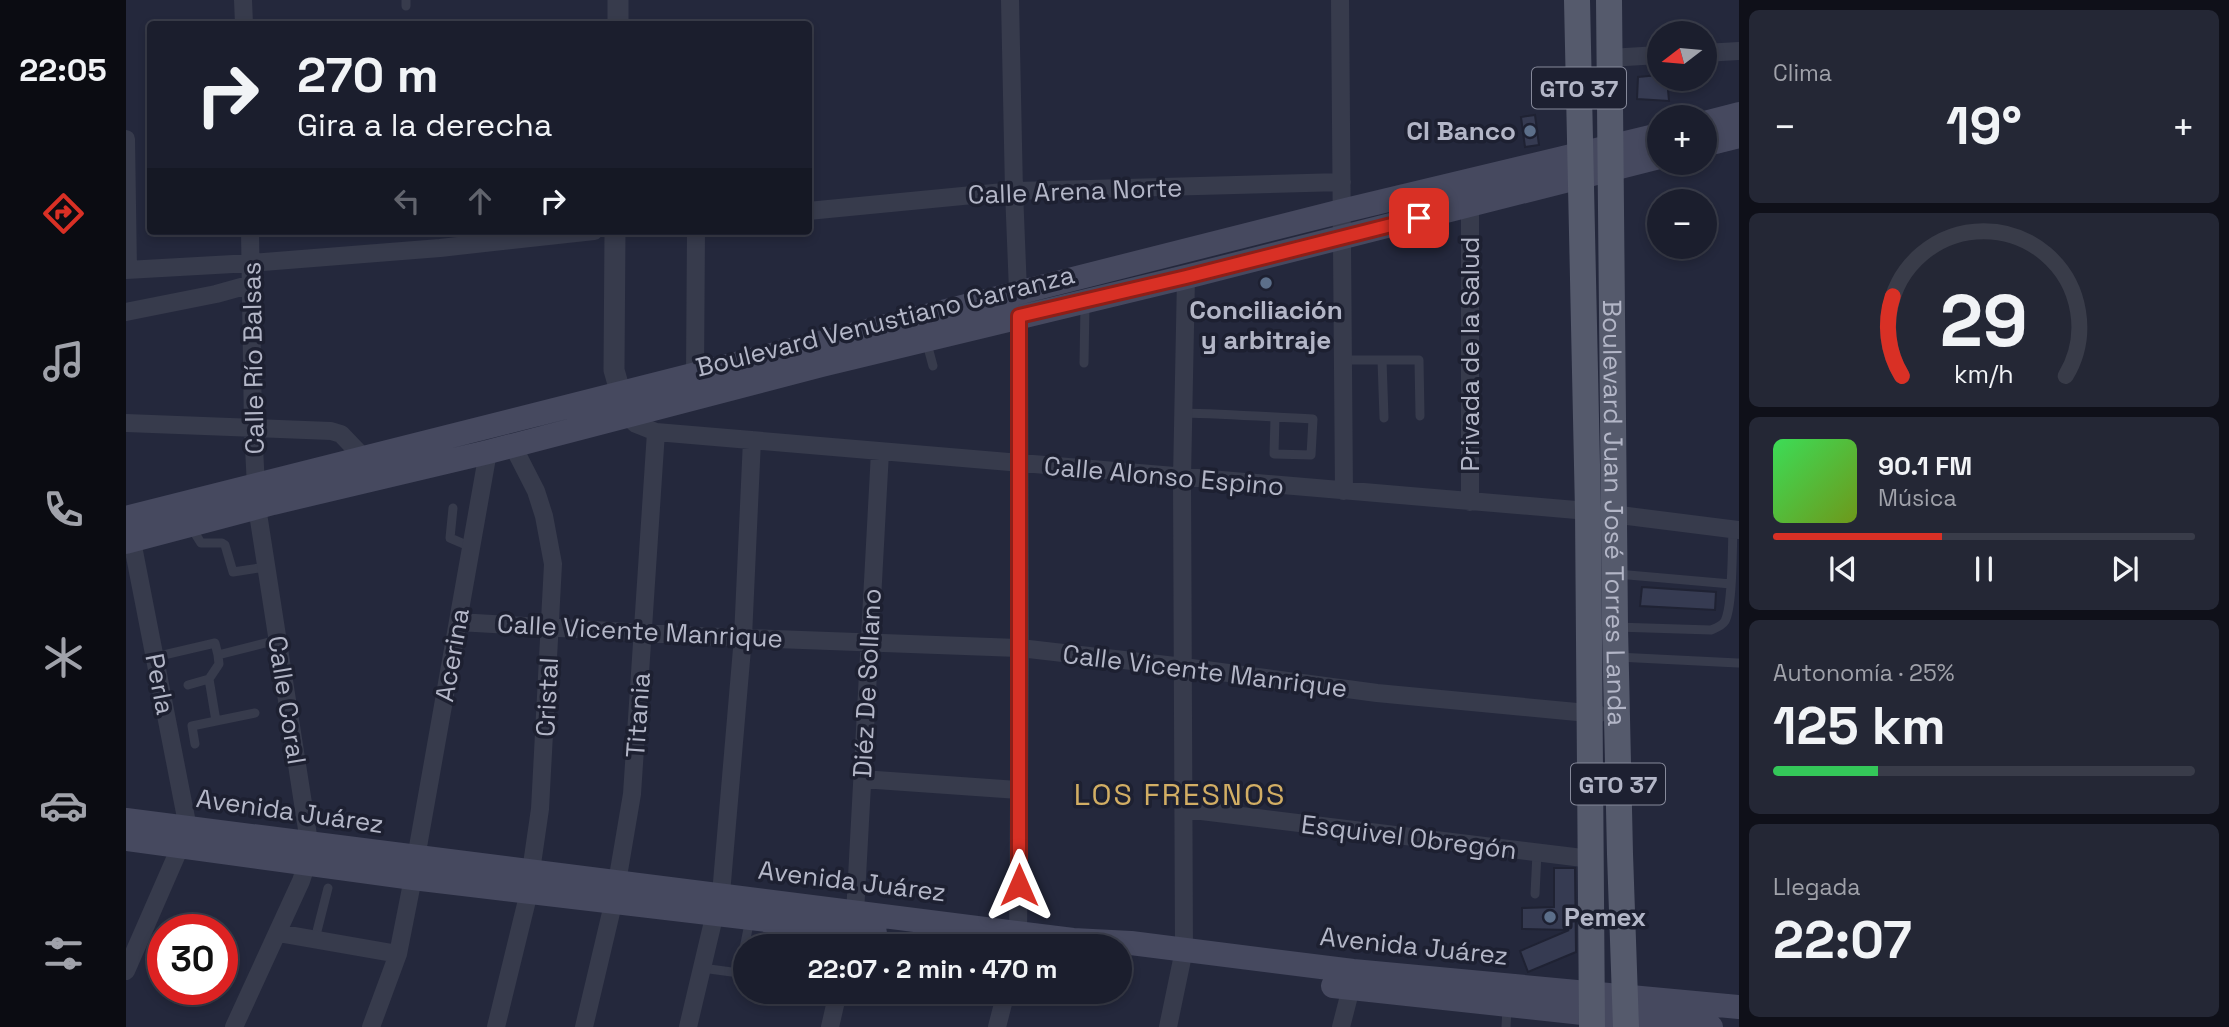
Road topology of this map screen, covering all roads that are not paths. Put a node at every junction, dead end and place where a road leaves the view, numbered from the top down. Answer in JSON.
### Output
{"nodes":[{"id":1,"x":243,"y":0,"type":"edge"},
{"id":2,"x":618,"y":0,"type":"edge"},
{"id":3,"x":1010,"y":0,"type":"edge"},
{"id":4,"x":1340,"y":0,"type":"edge"},
{"id":5,"x":1577,"y":0,"type":"edge"},
{"id":6,"x":1609,"y":0,"type":"edge"},
{"id":7,"x":244,"y":21,"type":"edge"},
{"id":8,"x":618,"y":21,"type":"edge"},
{"id":9,"x":1739,"y":51,"type":"edge"},
{"id":10,"x":1717,"y":52,"type":"edge"},
{"id":11,"x":1647,"y":56,"type":"edge"},
{"id":12,"x":1609,"y":58,"type":"junction"},
{"id":13,"x":1739,"y":114,"type":"edge"},
{"id":14,"x":1717,"y":120,"type":"edge"},
{"id":15,"x":1739,"y":136,"type":"edge"},
{"id":16,"x":126,"y":139,"type":"edge"},
{"id":17,"x":1647,"y":141,"type":"edge"},
{"id":18,"x":1717,"y":142,"type":"edge"},
{"id":19,"x":1647,"y":157,"type":"edge"},
{"id":20,"x":1610,"y":158,"type":"junction"},
{"id":21,"x":1580,"y":166,"type":"junction"},
{"id":22,"x":1342,"y":182,"type":"junction"},
{"id":23,"x":1014,"y":191,"type":"junction"},
{"id":24,"x":1470,"y":205,"type":"junction"},
{"id":25,"x":812,"y":211,"type":"edge"},
{"id":26,"x":1342,"y":211,"type":"junction"},
{"id":27,"x":250,"y":235,"type":"edge"},
{"id":28,"x":558,"y":235,"type":"edge"},
{"id":29,"x":615,"y":235,"type":"edge"},
{"id":30,"x":696,"y":235,"type":"edge"},
{"id":31,"x":1341,"y":237,"type":"junction"},
{"id":32,"x":251,"y":263,"type":"junction"},
{"id":33,"x":127,"y":270,"type":"edge"},
{"id":34,"x":1186,"y":277,"type":"junction"},
{"id":35,"x":252,"y":284,"type":"junction"},
{"id":36,"x":1085,"y":302,"type":"junction"},
{"id":37,"x":1019,"y":305,"type":"junction"},
{"id":38,"x":126,"y":312,"type":"edge"},
{"id":39,"x":926,"y":340,"type":"junction"},
{"id":40,"x":1343,"y":360,"type":"junction"},
{"id":41,"x":1382,"y":360,"type":"junction"},
{"id":42,"x":1084,"y":363,"type":"dead end"},
{"id":43,"x":933,"y":366,"type":"dead end"},
{"id":44,"x":695,"y":374,"type":"junction"},
{"id":45,"x":623,"y":405,"type":"junction"},
{"id":46,"x":1184,"y":413,"type":"junction"},
{"id":47,"x":1420,"y":416,"type":"dead end"},
{"id":48,"x":1275,"y":417,"type":"junction"},
{"id":49,"x":1384,"y":418,"type":"dead end"},
{"id":50,"x":126,"y":424,"type":"edge"},
{"id":51,"x":253,"y":427,"type":"junction"},
{"id":52,"x":656,"y":432,"type":"junction"},
{"id":53,"x":752,"y":440,"type":"junction"},
{"id":54,"x":513,"y":446,"type":"junction"},
{"id":55,"x":488,"y":452,"type":"junction"},
{"id":56,"x":880,"y":452,"type":"junction"},
{"id":57,"x":363,"y":457,"type":"junction"},
{"id":58,"x":1020,"y":464,"type":"junction"},
{"id":59,"x":1182,"y":478,"type":"junction"},
{"id":60,"x":1344,"y":491,"type":"junction"},
{"id":61,"x":256,"y":496,"type":"junction"},
{"id":62,"x":1470,"y":502,"type":"junction"},
{"id":63,"x":453,"y":509,"type":"dead end"},
{"id":64,"x":1601,"y":512,"type":"junction"},
{"id":65,"x":191,"y":525,"type":"junction"},
{"id":66,"x":1736,"y":529,"type":"edge"},
{"id":67,"x":128,"y":534,"type":"edge"},
{"id":68,"x":471,"y":547,"type":"junction"},
{"id":69,"x":267,"y":567,"type":"junction"},
{"id":70,"x":1615,"y":574,"type":"junction"},
{"id":71,"x":1731,"y":584,"type":"junction"},
{"id":72,"x":458,"y":622,"type":"junction"},
{"id":73,"x":551,"y":626,"type":"junction"},
{"id":74,"x":1615,"y":627,"type":"junction"},
{"id":75,"x":643,"y":631,"type":"junction"},
{"id":76,"x":743,"y":637,"type":"junction"},
{"id":77,"x":278,"y":640,"type":"junction"},
{"id":78,"x":869,"y":641,"type":"junction"},
{"id":79,"x":1020,"y":648,"type":"junction"},
{"id":80,"x":218,"y":655,"type":"junction"},
{"id":81,"x":155,"y":657,"type":"junction"},
{"id":82,"x":1616,"y":657,"type":"junction"},
{"id":83,"x":1738,"y":663,"type":"edge"},
{"id":84,"x":1184,"y":667,"type":"junction"},
{"id":85,"x":209,"y":679,"type":"junction"},
{"id":86,"x":188,"y":685,"type":"dead end"},
{"id":87,"x":255,"y":713,"type":"dead end"},
{"id":88,"x":1589,"y":714,"type":"junction"},
{"id":89,"x":1617,"y":715,"type":"junction"},
{"id":90,"x":216,"y":721,"type":"junction"},
{"id":91,"x":195,"y":744,"type":"dead end"},
{"id":92,"x":862,"y":779,"type":"junction"},
{"id":93,"x":1019,"y":790,"type":"junction"},
{"id":94,"x":1185,"y":809,"type":"junction"},
{"id":95,"x":126,"y":820,"type":"edge"},
{"id":96,"x":184,"y":836,"type":"junction"},
{"id":97,"x":126,"y":839,"type":"edge"},
{"id":98,"x":308,"y":853,"type":"junction"},
{"id":99,"x":1537,"y":853,"type":"junction"},
{"id":100,"x":1591,"y":859,"type":"junction"},
{"id":101,"x":414,"y":868,"type":"junction"},
{"id":102,"x":530,"y":882,"type":"junction"},
{"id":103,"x":328,"y":888,"type":"dead end"},
{"id":104,"x":616,"y":891,"type":"junction"},
{"id":105,"x":1535,"y":894,"type":"dead end"},
{"id":106,"x":718,"y":904,"type":"junction"},
{"id":107,"x":750,"y":917,"type":"junction"},
{"id":108,"x":852,"y":930,"type":"edge"},
{"id":109,"x":278,"y":933,"type":"junction"},
{"id":110,"x":907,"y":934,"type":"edge"},
{"id":111,"x":1017,"y":934,"type":"edge"},
{"id":112,"x":315,"y":939,"type":"junction"},
{"id":113,"x":1132,"y":953,"type":"edge"},
{"id":114,"x":398,"y":954,"type":"junction"},
{"id":115,"x":1132,"y":958,"type":"edge"},
{"id":116,"x":1183,"y":958,"type":"junction"},
{"id":117,"x":702,"y":968,"type":"junction"},
{"id":118,"x":126,"y":971,"type":"edge"},
{"id":119,"x":1351,"y":988,"type":"junction"},
{"id":120,"x":835,"y":1004,"type":"edge"},
{"id":121,"x":1003,"y":1004,"type":"edge"},
{"id":122,"x":1739,"y":1007,"type":"edge"},
{"id":123,"x":1592,"y":1012,"type":"edge"},
{"id":124,"x":1626,"y":1013,"type":"edge"},
{"id":125,"x":1507,"y":1016,"type":"edge"},
{"id":126,"x":234,"y":1027,"type":"edge"},
{"id":127,"x":371,"y":1027,"type":"edge"},
{"id":128,"x":496,"y":1027,"type":"edge"},
{"id":129,"x":584,"y":1027,"type":"edge"},
{"id":130,"x":688,"y":1027,"type":"edge"},
{"id":131,"x":830,"y":1027,"type":"edge"},
{"id":132,"x":998,"y":1027,"type":"edge"},
{"id":133,"x":1168,"y":1027,"type":"edge"},
{"id":134,"x":1341,"y":1027,"type":"edge"},
{"id":135,"x":1711,"y":1027,"type":"edge"}],
"edges":[{"from":1,"to":7,"type":"street"},
{"from":2,"to":8,"type":"street"},
{"from":3,"to":23,"type":"street"},
{"from":4,"to":22,"type":"street"},
{"from":5,"to":21,"type":"main road","name":"Boulevard Juan José Torres Landa","number":"GTO 37"},
{"from":6,"to":12,"type":"main road","name":"Boulevard Juan José Torres Landa","number":"GTO 37"},
{"from":9,"to":10,"type":"street"},
{"from":11,"to":12,"type":"street"},
{"from":12,"to":20,"type":"main road","name":"Boulevard Juan José Torres Landa","number":"GTO 37"},
{"from":13,"to":14,"type":"main road"},
{"from":15,"to":18,"type":"main road"},
{"from":16,"to":33,"type":"street"},
{"from":17,"to":20,"type":"main road","name":"Boulevard Venustiano Carranza"},
{"from":19,"to":20,"type":"main road","name":"Boulevard Venustiano Carranza"},
{"from":20,"to":21,"type":"main road","name":"Boulevard Venustiano Carranza"},
{"from":20,"to":64,"type":"main road","name":"Boulevard Juan José Torres Landa","number":"GTO 37"},
{"from":21,"to":24,"type":"main road","name":"Boulevard Venustiano Carranza"},
{"from":21,"to":26,"type":"main road","name":"Boulevard Venustiano Carranza"},
{"from":21,"to":64,"type":"main road","name":"Boulevard Juan José Torres Landa","number":"GTO 37"},
{"from":22,"to":23,"type":"street","name":"Calle Arena Norte"},
{"from":22,"to":26,"type":"street"},
{"from":23,"to":25,"type":"street","name":"Calle Arena Norte"},
{"from":23,"to":37,"type":"street"},
{"from":24,"to":31,"type":"main road","name":"Boulevard Venustiano Carranza"},
{"from":24,"to":62,"type":"street","name":"Privada de la Salud"},
{"from":26,"to":31,"type":"street"},
{"from":26,"to":37,"type":"main road","name":"Boulevard Venustiano Carranza"},
{"from":27,"to":32,"type":"street","name":"Calle Río Balsas"},
{"from":28,"to":32,"type":"street"},
{"from":29,"to":45,"type":"street"},
{"from":30,"to":44,"type":"street"},
{"from":31,"to":34,"type":"main road","name":"Boulevard Venustiano Carranza"},
{"from":31,"to":40,"type":"street"},
{"from":32,"to":33,"type":"street"},
{"from":32,"to":35,"type":"street","name":"Calle Río Balsas"},
{"from":34,"to":36,"type":"main road","name":"Boulevard Venustiano Carranza"},
{"from":34,"to":46,"type":"street"},
{"from":35,"to":38,"type":"street"},
{"from":35,"to":51,"type":"street","name":"Calle Río Balsas"},
{"from":36,"to":37,"type":"main road","name":"Boulevard Venustiano Carranza"},
{"from":36,"to":42,"type":"lane"},
{"from":37,"to":39,"type":"main road","name":"Boulevard Venustiano Carranza"},
{"from":37,"to":44,"type":"main road","name":"Boulevard Venustiano Carranza"},
{"from":37,"to":58,"type":"street"},
{"from":39,"to":43,"type":"lane"},
{"from":39,"to":45,"type":"main road","name":"Boulevard Venustiano Carranza"},
{"from":40,"to":41,"type":"lane"},
{"from":40,"to":60,"type":"street"},
{"from":41,"to":47,"type":"lane"},
{"from":41,"to":49,"type":"lane"},
{"from":44,"to":45,"type":"main road","name":"Boulevard Venustiano Carranza"},
{"from":45,"to":52,"type":"street"},
{"from":45,"to":54,"type":"main road","name":"Boulevard Venustiano Carranza"},
{"from":45,"to":57,"type":"main road","name":"Boulevard Venustiano Carranza"},
{"from":46,"to":48,"type":"lane"},
{"from":46,"to":59,"type":"street"},
{"from":48,"to":48,"type":"lane"},
{"from":50,"to":51,"type":"street"},
{"from":51,"to":57,"type":"street"},
{"from":51,"to":61,"type":"street","name":"Calle Río Balsas"},
{"from":52,"to":53,"type":"street","name":"Calle Alonso Espino"},
{"from":52,"to":75,"type":"street","name":"Titania"},
{"from":53,"to":56,"type":"street","name":"Calle Alonso Espino"},
{"from":53,"to":76,"type":"street"},
{"from":54,"to":55,"type":"main road","name":"Boulevard Venustiano Carranza"},
{"from":54,"to":73,"type":"street","name":"Cristal"},
{"from":55,"to":61,"type":"main road","name":"Boulevard Venustiano Carranza"},
{"from":55,"to":68,"type":"street","name":"Acerina"},
{"from":56,"to":58,"type":"street","name":"Calle Alonso Espino"},
{"from":56,"to":78,"type":"street","name":"Diéz De Sollano"},
{"from":57,"to":61,"type":"main road","name":"Boulevard Venustiano Carranza"},
{"from":58,"to":59,"type":"street","name":"Calle Alonso Espino"},
{"from":58,"to":79,"type":"street"},
{"from":59,"to":60,"type":"street","name":"Calle Alonso Espino"},
{"from":59,"to":84,"type":"street"},
{"from":60,"to":62,"type":"street","name":"Calle Alonso Espino"},
{"from":61,"to":65,"type":"main road","name":"Boulevard Venustiano Carranza"},
{"from":61,"to":67,"type":"main road","name":"Boulevard Venustiano Carranza"},
{"from":61,"to":69,"type":"street","name":"Calle Coral"},
{"from":62,"to":64,"type":"street","name":"Calle Alonso Espino"},
{"from":63,"to":68,"type":"lane"},
{"from":64,"to":66,"type":"street","name":"Calle Alonso Espino"},
{"from":64,"to":70,"type":"main road","name":"Boulevard Juan José Torres Landa","number":"GTO 37"},
{"from":64,"to":88,"type":"main road","name":"Boulevard Juan José Torres Landa","number":"GTO 37"},
{"from":65,"to":67,"type":"main road","name":"Boulevard Venustiano Carranza"},
{"from":65,"to":69,"type":"lane"},
{"from":66,"to":71,"type":"lane"},
{"from":67,"to":81,"type":"street","name":"Perla"},
{"from":68,"to":72,"type":"street","name":"Acerina"},
{"from":69,"to":77,"type":"street","name":"Calle Coral"},
{"from":70,"to":71,"type":"lane"},
{"from":70,"to":74,"type":"main road","name":"Boulevard Juan José Torres Landa","number":"GTO 37"},
{"from":71,"to":74,"type":"lane"},
{"from":72,"to":73,"type":"street","name":"Calle Vicente Manrique"},
{"from":72,"to":101,"type":"street","name":"Acerina"},
{"from":73,"to":75,"type":"street","name":"Calle Vicente Manrique"},
{"from":73,"to":102,"type":"street","name":"Cristal"},
{"from":74,"to":82,"type":"main road","name":"Boulevard Juan José Torres Landa","number":"GTO 37"},
{"from":75,"to":76,"type":"street","name":"Calle Vicente Manrique"},
{"from":75,"to":104,"type":"street","name":"Titania"},
{"from":76,"to":78,"type":"street","name":"Calle Vicente Manrique"},
{"from":76,"to":106,"type":"street"},
{"from":77,"to":80,"type":"lane"},
{"from":77,"to":98,"type":"street","name":"Calle Coral"},
{"from":78,"to":79,"type":"street","name":"Calle Vicente Manrique"},
{"from":78,"to":92,"type":"street","name":"Diéz De Sollano"},
{"from":79,"to":84,"type":"street","name":"Calle Vicente Manrique"},
{"from":79,"to":93,"type":"street"},
{"from":80,"to":81,"type":"lane"},
{"from":80,"to":85,"type":"lane"},
{"from":81,"to":96,"type":"street","name":"Perla"},
{"from":82,"to":83,"type":"lane"},
{"from":82,"to":89,"type":"main road","name":"Boulevard Juan José Torres Landa","number":"GTO 37"},
{"from":84,"to":88,"type":"street","name":"Calle Vicente Manrique"},
{"from":84,"to":94,"type":"street"},
{"from":85,"to":86,"type":"lane"},
{"from":85,"to":90,"type":"lane"},
{"from":87,"to":90,"type":"lane"},
{"from":88,"to":89,"type":"street","name":"Calle Vicente Manrique"},
{"from":88,"to":100,"type":"main road","name":"Boulevard Juan José Torres Landa","number":"GTO 37"},
{"from":89,"to":124,"type":"main road","name":"Boulevard Juan José Torres Landa","number":"GTO 37"},
{"from":90,"to":91,"type":"lane"},
{"from":92,"to":93,"type":"street"},
{"from":92,"to":108,"type":"street","name":"Diéz De Sollano"},
{"from":93,"to":111,"type":"street"},
{"from":94,"to":99,"type":"street","name":"Esquivel Obregón"},
{"from":94,"to":116,"type":"street"},
{"from":95,"to":96,"type":"main road","name":"Avenida Juárez"},
{"from":96,"to":97,"type":"main road","name":"Avenida Juárez"},
{"from":96,"to":98,"type":"main road","name":"Avenida Juárez"},
{"from":96,"to":118,"type":"street"},
{"from":98,"to":101,"type":"main road","name":"Avenida Juárez"},
{"from":98,"to":109,"type":"street"},
{"from":99,"to":100,"type":"street","name":"Esquivel Obregón"},
{"from":99,"to":105,"type":"lane"},
{"from":100,"to":123,"type":"main road","name":"Boulevard Juan José Torres Landa","number":"GTO 37"},
{"from":101,"to":102,"type":"main road","name":"Avenida Juárez"},
{"from":101,"to":114,"type":"street","name":"Acerina"},
{"from":102,"to":104,"type":"main road","name":"Avenida Juárez"},
{"from":102,"to":128,"type":"street","name":"Cristal"},
{"from":103,"to":112,"type":"lane"},
{"from":104,"to":106,"type":"main road","name":"Avenida Juárez"},
{"from":104,"to":129,"type":"street","name":"Titania"},
{"from":106,"to":107,"type":"main road","name":"Avenida Juárez"},
{"from":106,"to":108,"type":"main road","name":"Avenida Juárez"},
{"from":106,"to":117,"type":"street"},
{"from":107,"to":108,"type":"main road","name":"Avenida Juárez"},
{"from":107,"to":117,"type":"lane"},
{"from":108,"to":110,"type":"main road","name":"Avenida Juárez"},
{"from":109,"to":112,"type":"street"},
{"from":109,"to":126,"type":"street"},
{"from":112,"to":114,"type":"street"},
{"from":113,"to":116,"type":"main road","name":"Avenida Juárez"},
{"from":114,"to":127,"type":"street","name":"Acerina"},
{"from":115,"to":116,"type":"main road","name":"Avenida Juárez"},
{"from":116,"to":119,"type":"main road","name":"Avenida Juárez"},
{"from":116,"to":123,"type":"main road","name":"Avenida Juárez"},
{"from":116,"to":133,"type":"street"},
{"from":117,"to":130,"type":"street"},
{"from":119,"to":125,"type":"main road","name":"Avenida Juárez"},
{"from":119,"to":134,"type":"street"},
{"from":120,"to":131,"type":"street"},
{"from":121,"to":132,"type":"street"},
{"from":122,"to":124,"type":"main road","name":"Avenida Juárez"},
{"from":123,"to":124,"type":"main road","name":"Avenida Juárez"},
{"from":123,"to":125,"type":"main road","name":"Avenida Juárez"},
{"from":124,"to":135,"type":"main road","name":"Avenida Juárez"}]}
